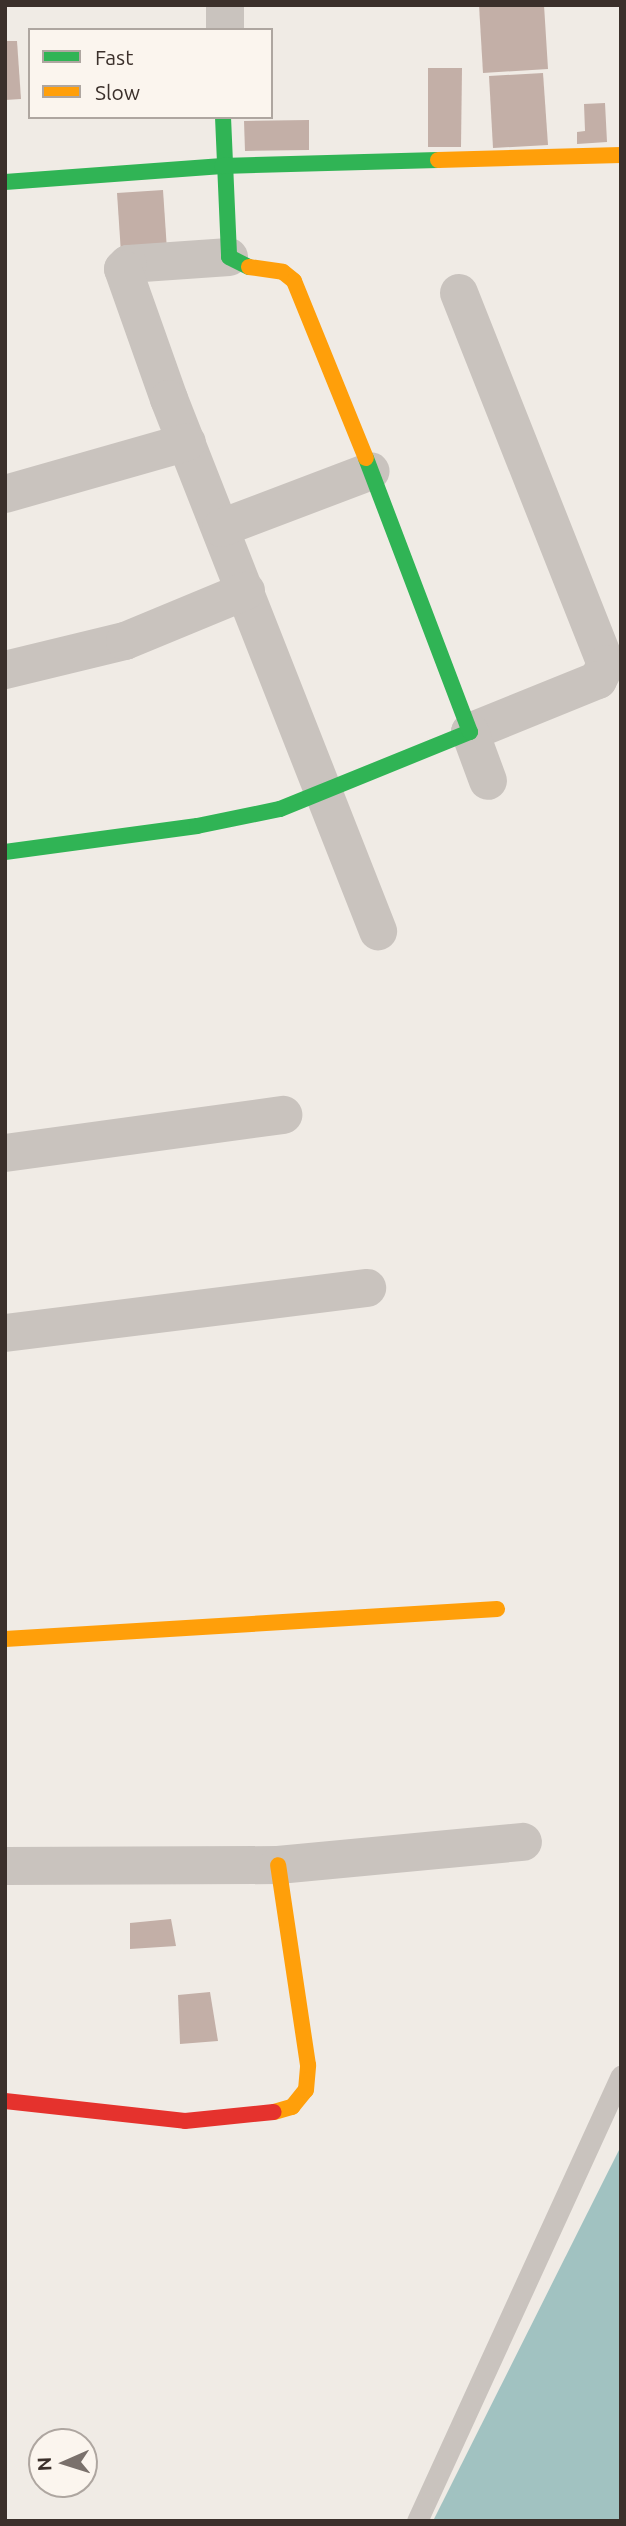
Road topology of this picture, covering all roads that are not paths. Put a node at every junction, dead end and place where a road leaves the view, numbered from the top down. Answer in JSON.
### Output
{"nodes":[{"id":1,"x":225,"y":5,"type":"edge"},
{"id":2,"x":225,"y":28,"type":"edge"},
{"id":3,"x":223,"y":119,"type":"edge"},
{"id":4,"x":621,"y":155,"type":"edge"},
{"id":5,"x":222,"y":166,"type":"junction"},
{"id":6,"x":5,"y":182,"type":"edge"},
{"id":7,"x":229,"y":257,"type":"junction"},
{"id":8,"x":459,"y":293,"type":"dead end"},
{"id":9,"x":187,"y":442,"type":"junction"},
{"id":10,"x":371,"y":471,"type":"junction"},
{"id":11,"x":5,"y":494,"type":"edge"},
{"id":12,"x":221,"y":528,"type":"junction"},
{"id":13,"x":246,"y":591,"type":"junction"},
{"id":14,"x":5,"y":670,"type":"edge"},
{"id":15,"x":470,"y":732,"type":"junction"},
{"id":16,"x":488,"y":781,"type":"dead end"},
{"id":17,"x":324,"y":792,"type":"junction"},
{"id":18,"x":5,"y":852,"type":"edge"},
{"id":19,"x":379,"y":931,"type":"dead end"},
{"id":20,"x":283,"y":1115,"type":"dead end"},
{"id":21,"x":5,"y":1153,"type":"edge"},
{"id":22,"x":367,"y":1288,"type":"dead end"},
{"id":23,"x":5,"y":1333,"type":"edge"},
{"id":24,"x":497,"y":1609,"type":"dead end"},
{"id":25,"x":5,"y":1639,"type":"edge"},
{"id":26,"x":523,"y":1842,"type":"dead end"},
{"id":27,"x":278,"y":1865,"type":"junction"},
{"id":28,"x":5,"y":1866,"type":"edge"},
{"id":29,"x":621,"y":2076,"type":"edge"},
{"id":30,"x":5,"y":2101,"type":"edge"},
{"id":31,"x":417,"y":2521,"type":"edge"}],
"edges":[{"from":1,"to":2,"type":"street"},
{"from":3,"to":5,"type":"street"},
{"from":4,"to":5,"type":"street"},
{"from":5,"to":6,"type":"street"},
{"from":5,"to":7,"type":"street"},
{"from":7,"to":9,"type":"street"},
{"from":7,"to":10,"type":"street"},
{"from":8,"to":15,"type":"street"},
{"from":9,"to":11,"type":"street"},
{"from":9,"to":12,"type":"street"},
{"from":10,"to":12,"type":"street"},
{"from":10,"to":15,"type":"street"},
{"from":12,"to":13,"type":"street"},
{"from":13,"to":14,"type":"street"},
{"from":13,"to":17,"type":"street"},
{"from":15,"to":16,"type":"street"},
{"from":15,"to":17,"type":"street"},
{"from":17,"to":18,"type":"street"},
{"from":17,"to":19,"type":"street"},
{"from":20,"to":21,"type":"street"},
{"from":22,"to":23,"type":"street"},
{"from":24,"to":25,"type":"street"},
{"from":26,"to":27,"type":"street"},
{"from":27,"to":28,"type":"street"},
{"from":27,"to":30,"type":"street"},
{"from":29,"to":31,"type":"lane"}]}
